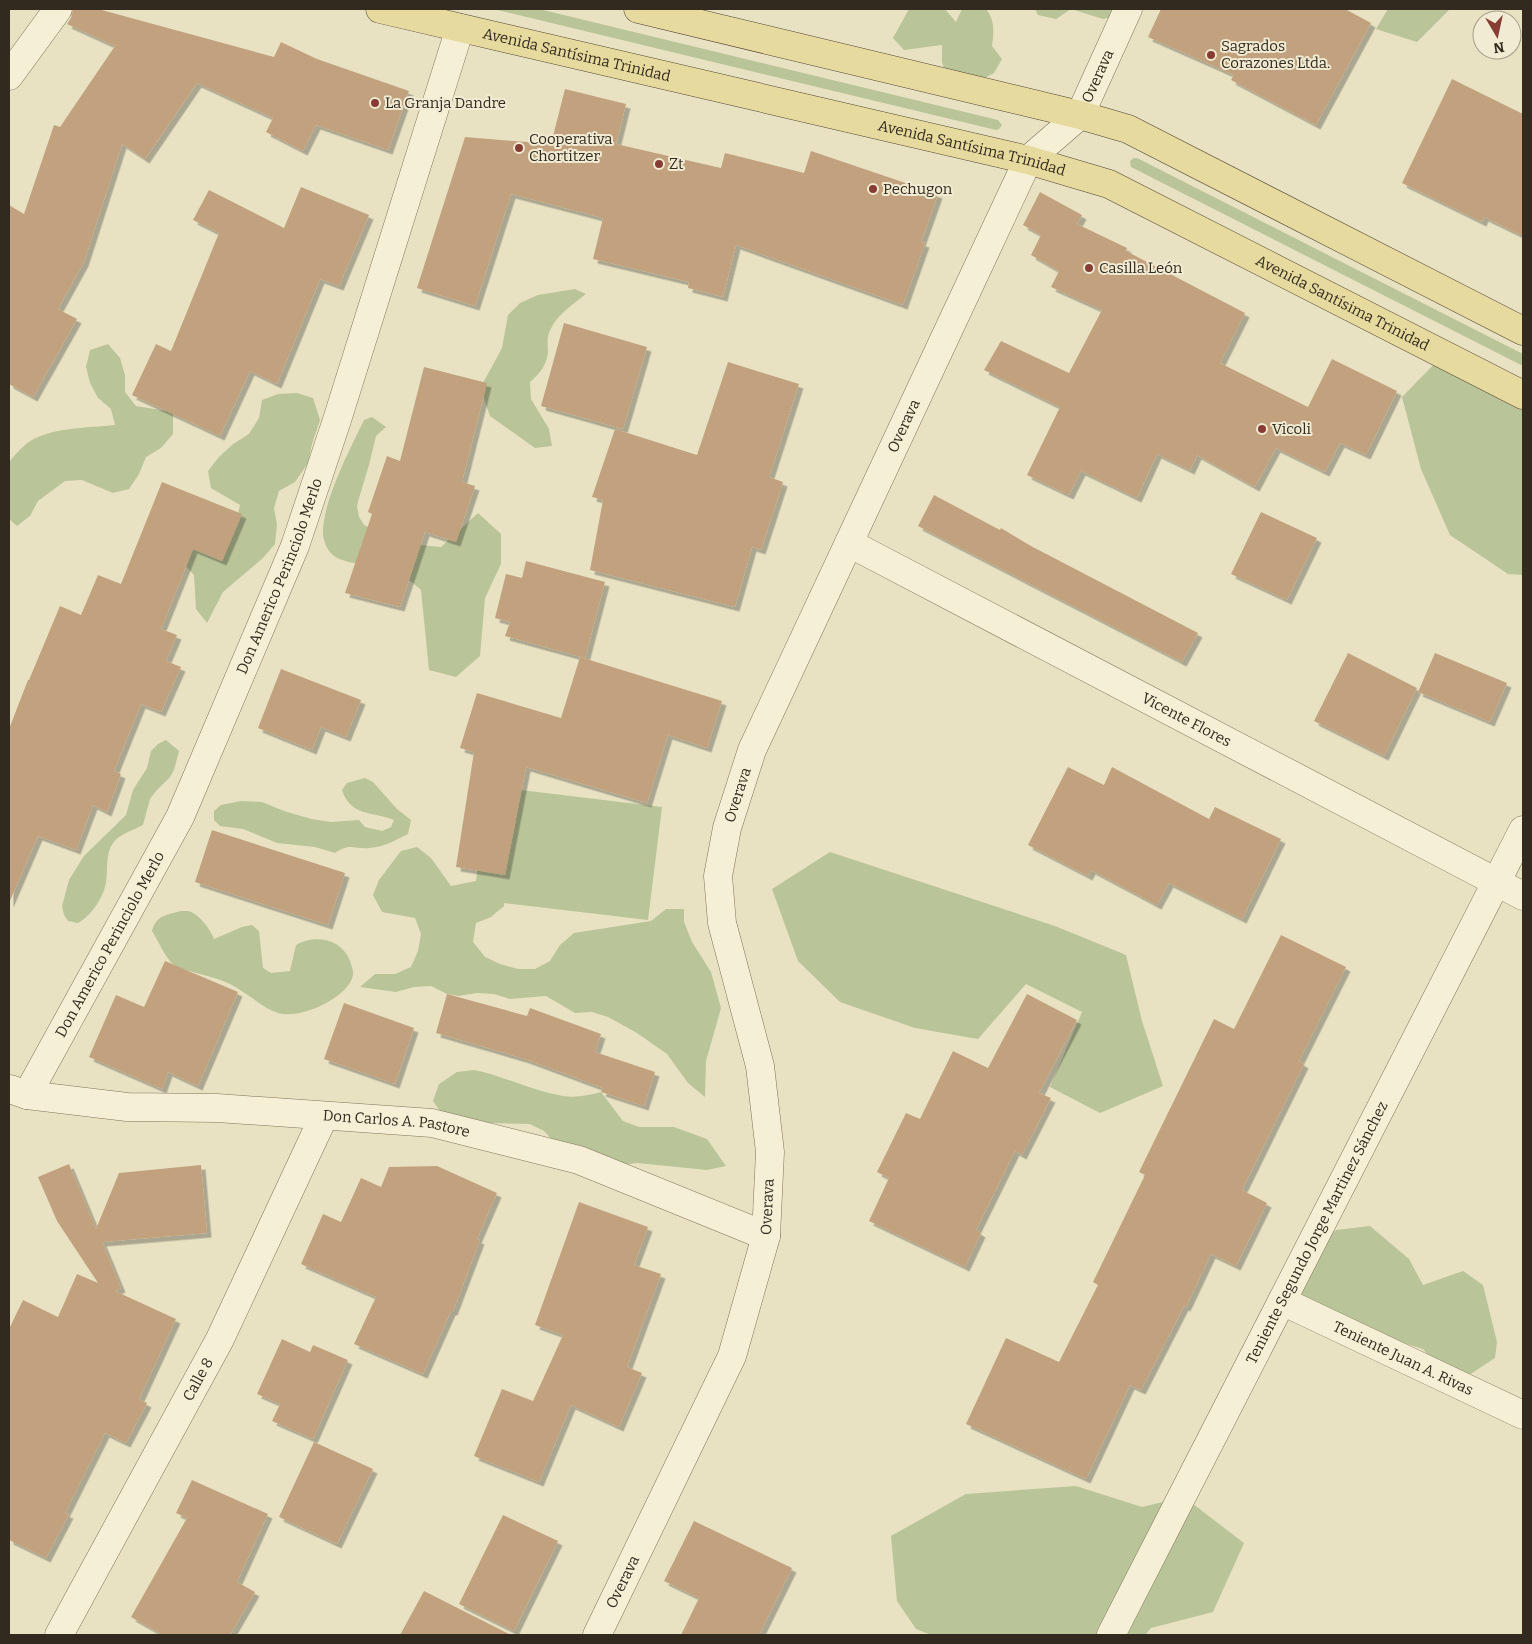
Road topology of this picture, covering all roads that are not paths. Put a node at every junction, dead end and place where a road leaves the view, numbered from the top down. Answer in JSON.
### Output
{"nodes":[{"id":1,"x":58,"y":9,"type":"edge"},
{"id":2,"x":380,"y":9,"type":"edge"},
{"id":3,"x":638,"y":9,"type":"edge"},
{"id":4,"x":1128,"y":9,"type":"edge"},
{"id":5,"x":460,"y":28,"type":"junction"},
{"id":6,"x":9,"y":76,"type":"edge"},
{"id":7,"x":1080,"y":115,"type":"junction"},
{"id":8,"x":1028,"y":160,"type":"junction"},
{"id":9,"x":1523,"y":331,"type":"edge"},
{"id":10,"x":1523,"y":395,"type":"edge"},
{"id":11,"x":849,"y":544,"type":"junction"},
{"id":12,"x":1523,"y":830,"type":"edge"},
{"id":13,"x":1496,"y":883,"type":"junction"},
{"id":14,"x":1523,"y":896,"type":"edge"},
{"id":15,"x":18,"y":1091,"type":"edge"},
{"id":16,"x":324,"y":1116,"type":"junction"},
{"id":17,"x":766,"y":1236,"type":"junction"},
{"id":18,"x":1282,"y":1301,"type":"junction"},
{"id":19,"x":1523,"y":1415,"type":"edge"},
{"id":20,"x":59,"y":1635,"type":"edge"},
{"id":21,"x":597,"y":1635,"type":"edge"},
{"id":22,"x":1111,"y":1635,"type":"edge"}],
"edges":[{"from":1,"to":6,"type":"street"},
{"from":2,"to":5,"type":"main road","name":"Avenida Santísima Trinidad"},
{"from":3,"to":7,"type":"main road"},
{"from":4,"to":7,"type":"street","name":"Overava"},
{"from":5,"to":8,"type":"main road","name":"Avenida Santísima Trinidad"},
{"from":5,"to":15,"type":"street","name":"Don Americo Perinciolo Merlo"},
{"from":7,"to":8,"type":"street","name":"Overava"},
{"from":7,"to":9,"type":"main road"},
{"from":8,"to":10,"type":"main road","name":"Avenida Santísima Trinidad"},
{"from":8,"to":11,"type":"street","name":"Overava"},
{"from":11,"to":13,"type":"street","name":"Vicente Flores"},
{"from":11,"to":17,"type":"street","name":"Overava"},
{"from":12,"to":13,"type":"street","name":"Teniente Segundo Jorge Martinez Sánchez"},
{"from":13,"to":14,"type":"street","name":"Vicente Flores"},
{"from":13,"to":18,"type":"street","name":"Teniente Segundo Jorge Martinez Sánchez"},
{"from":15,"to":16,"type":"street","name":"Don Carlos A. Pastore"},
{"from":16,"to":17,"type":"street","name":"Don Carlos A. Pastore"},
{"from":16,"to":20,"type":"street","name":"Calle 8"},
{"from":17,"to":21,"type":"street","name":"Overava"},
{"from":18,"to":19,"type":"street","name":"Teniente Juan A. Rivas"},
{"from":18,"to":22,"type":"street","name":"Teniente Segundo Jorge Martinez Sánchez"}]}
